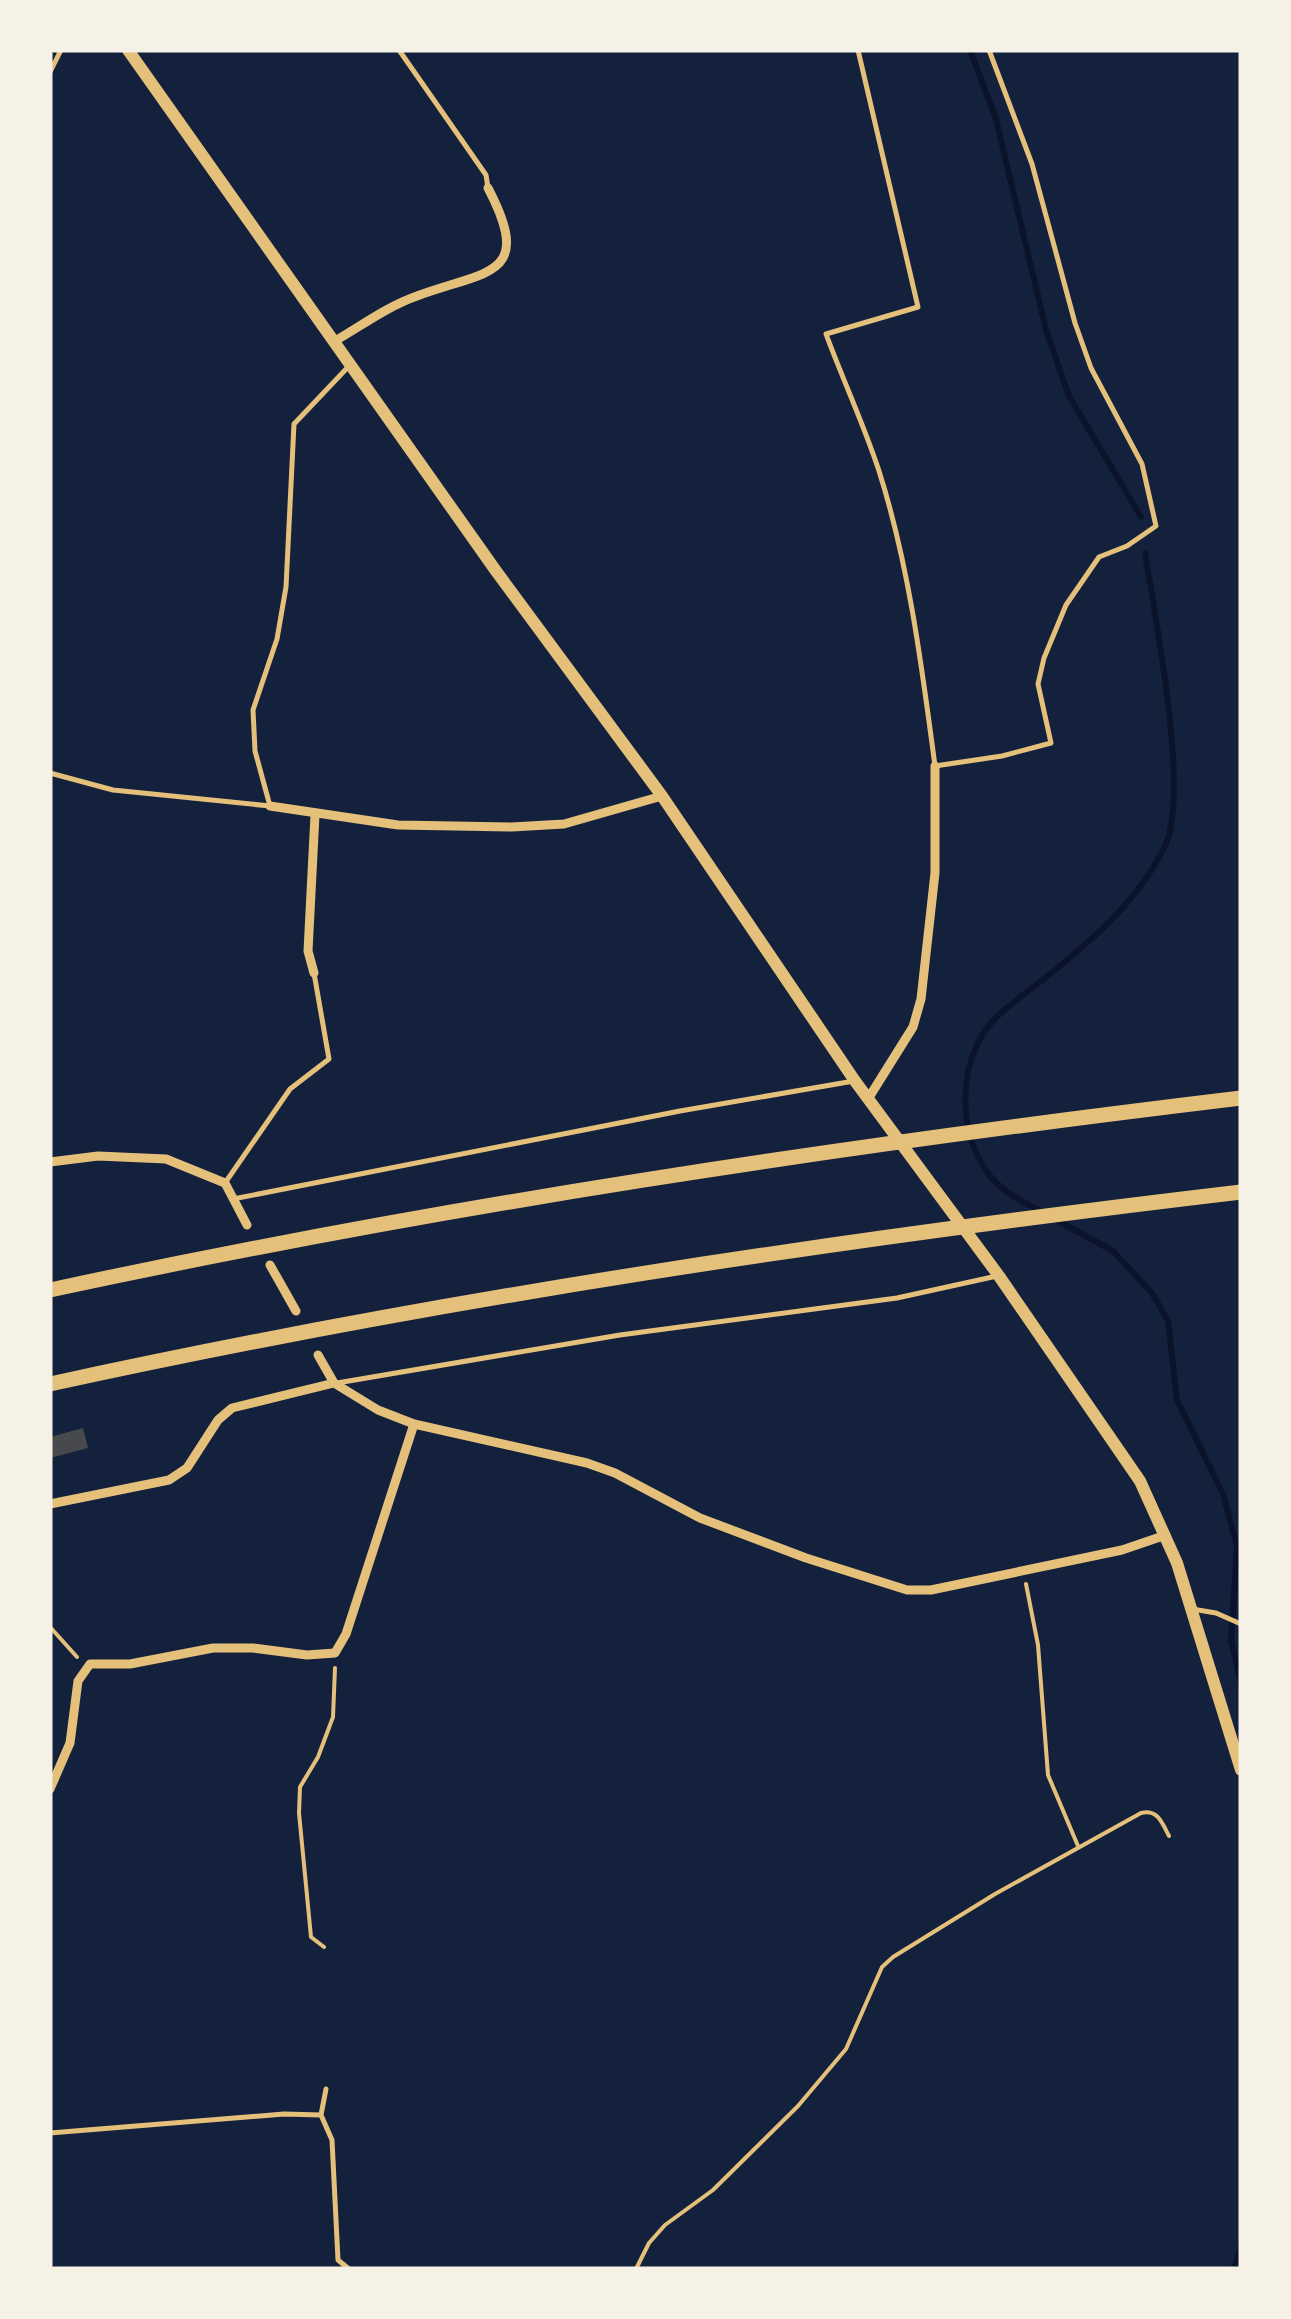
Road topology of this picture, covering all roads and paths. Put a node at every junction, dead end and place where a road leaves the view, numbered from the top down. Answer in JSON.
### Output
{"nodes":[{"id":1,"x":62,"y":50,"type":"edge"},
{"id":2,"x":128,"y":50,"type":"edge"},
{"id":3,"x":399,"y":50,"type":"edge"},
{"id":4,"x":858,"y":50,"type":"edge"},
{"id":5,"x":989,"y":50,"type":"edge"},
{"id":6,"x":50,"y":72,"type":"edge"},
{"id":7,"x":488,"y":188,"type":"joint"},
{"id":8,"x":335,"y":340,"type":"junction"},
{"id":9,"x":351,"y":363,"type":"junction"},
{"id":10,"x":934,"y":766,"type":"junction"},
{"id":11,"x":50,"y":773,"type":"edge"},
{"id":12,"x":662,"y":796,"type":"junction"},
{"id":13,"x":270,"y":806,"type":"junction"},
{"id":14,"x":315,"y":815,"type":"junction"},
{"id":15,"x":314,"y":973,"type":"joint"},
{"id":16,"x":855,"y":1081,"type":"junction"},
{"id":17,"x":1241,"y":1098,"type":"edge"},
{"id":18,"x":868,"y":1099,"type":"junction"},
{"id":19,"x":50,"y":1162,"type":"edge"},
{"id":20,"x":225,"y":1183,"type":"junction"},
{"id":21,"x":1241,"y":1192,"type":"edge"},
{"id":22,"x":233,"y":1199,"type":"junction"},
{"id":23,"x":247,"y":1225,"type":"dead end"},
{"id":24,"x":270,"y":1265,"type":"dead end"},
{"id":25,"x":999,"y":1276,"type":"junction"},
{"id":26,"x":50,"y":1290,"type":"edge"},
{"id":27,"x":296,"y":1311,"type":"dead end"},
{"id":28,"x":318,"y":1354,"type":"dead end"},
{"id":29,"x":334,"y":1383,"type":"junction"},
{"id":30,"x":50,"y":1384,"type":"edge"},
{"id":31,"x":414,"y":1424,"type":"junction"},
{"id":32,"x":50,"y":1504,"type":"edge"},
{"id":33,"x":1166,"y":1534,"type":"junction"},
{"id":34,"x":1025,"y":1570,"type":"junction"},
{"id":35,"x":1190,"y":1609,"type":"junction"},
{"id":36,"x":1241,"y":1624,"type":"edge"},
{"id":37,"x":50,"y":1628,"type":"edge"},
{"id":38,"x":336,"y":1653,"type":"junction"},
{"id":39,"x":90,"y":1664,"type":"junction"},
{"id":40,"x":1241,"y":1770,"type":"edge"},
{"id":41,"x":50,"y":1789,"type":"edge"},
{"id":42,"x":1169,"y":1836,"type":"dead end"},
{"id":43,"x":1078,"y":1846,"type":"junction"},
{"id":44,"x":324,"y":1947,"type":"dead end"},
{"id":45,"x":326,"y":2090,"type":"dead end"},
{"id":46,"x":321,"y":2115,"type":"junction"},
{"id":47,"x":50,"y":2133,"type":"edge"},
{"id":48,"x":348,"y":2269,"type":"edge"},
{"id":49,"x":636,"y":2269,"type":"edge"}],
"edges":[{"from":1,"to":6,"type":"lane"},
{"from":2,"to":8,"type":"main road"},
{"from":3,"to":7,"type":"lane"},
{"from":4,"to":10,"type":"lane"},
{"from":5,"to":10,"type":"lane"},
{"from":7,"to":8,"type":"street"},
{"from":8,"to":9,"type":"main road"},
{"from":9,"to":12,"type":"main road"},
{"from":9,"to":13,"type":"lane"},
{"from":10,"to":18,"type":"street"},
{"from":11,"to":13,"type":"lane"},
{"from":12,"to":14,"type":"street"},
{"from":12,"to":16,"type":"main road"},
{"from":13,"to":14,"type":"street"},
{"from":14,"to":15,"type":"street"},
{"from":15,"to":20,"type":"lane"},
{"from":16,"to":18,"type":"main road"},
{"from":16,"to":22,"type":"lane"},
{"from":17,"to":26,"type":"highway"},
{"from":18,"to":25,"type":"main road"},
{"from":19,"to":20,"type":"street"},
{"from":20,"to":22,"type":"street"},
{"from":21,"to":30,"type":"highway"},
{"from":22,"to":23,"type":"street"},
{"from":24,"to":27,"type":"street"},
{"from":25,"to":29,"type":"lane"},
{"from":25,"to":33,"type":"main road"},
{"from":28,"to":29,"type":"street"},
{"from":29,"to":31,"type":"street"},
{"from":29,"to":32,"type":"street"},
{"from":31,"to":34,"type":"street"},
{"from":31,"to":38,"type":"street"},
{"from":33,"to":34,"type":"street"},
{"from":33,"to":35,"type":"main road"},
{"from":34,"to":43,"type":"path"},
{"from":35,"to":36,"type":"lane"},
{"from":35,"to":40,"type":"main road"},
{"from":37,"to":39,"type":"path"},
{"from":38,"to":39,"type":"street"},
{"from":38,"to":44,"type":"path"},
{"from":39,"to":41,"type":"street"},
{"from":42,"to":43,"type":"path"},
{"from":43,"to":49,"type":"path"},
{"from":45,"to":46,"type":"lane"},
{"from":46,"to":47,"type":"lane"},
{"from":46,"to":48,"type":"lane"}]}
